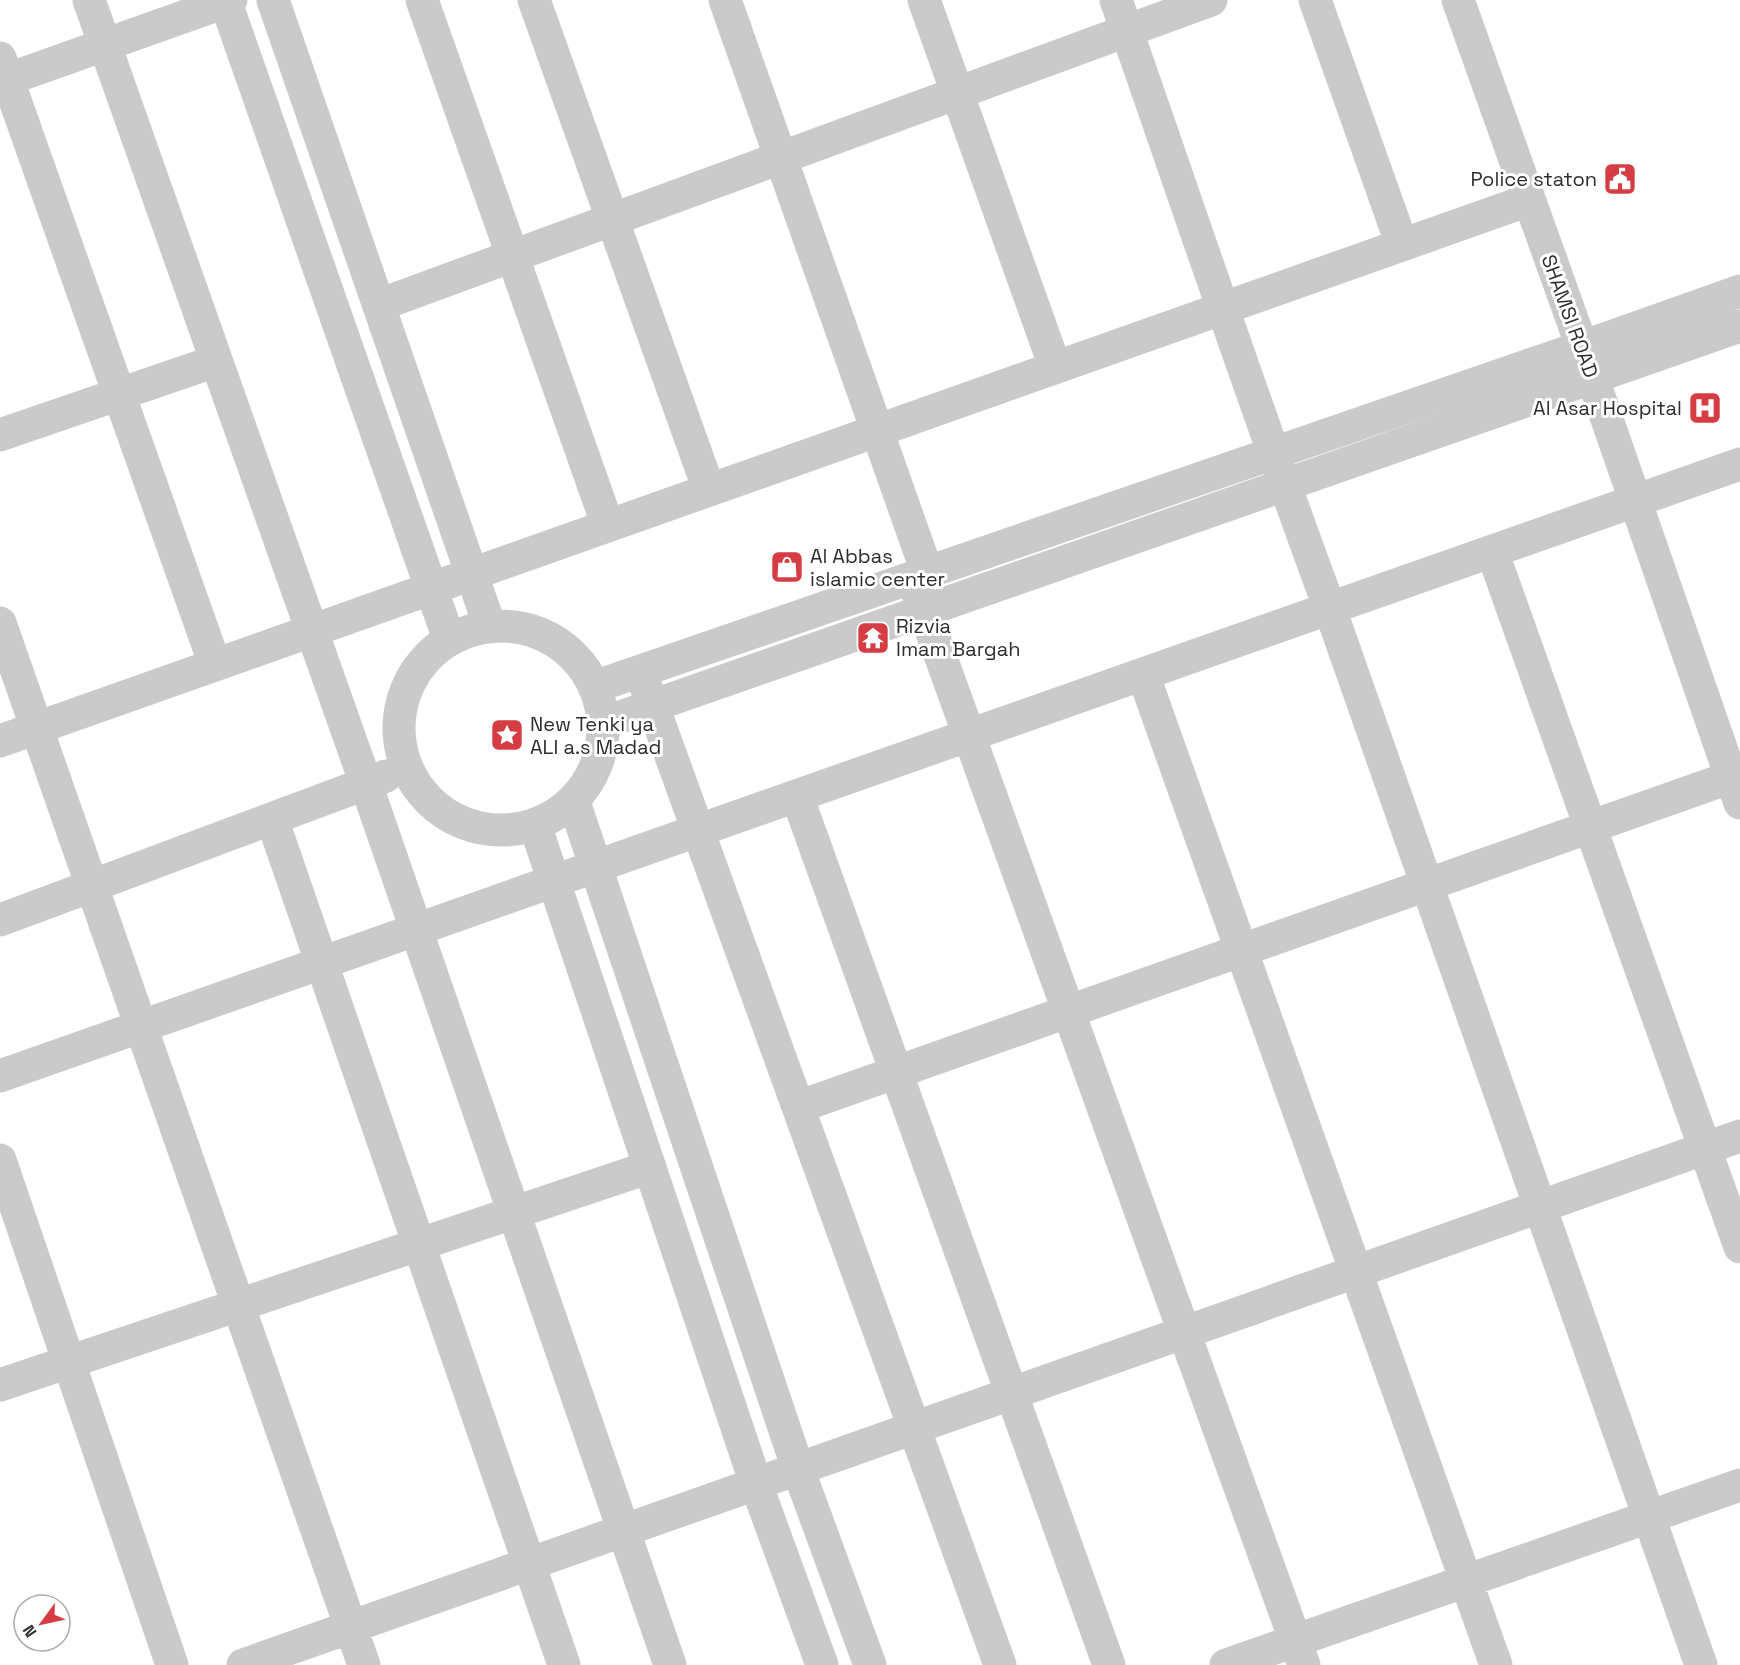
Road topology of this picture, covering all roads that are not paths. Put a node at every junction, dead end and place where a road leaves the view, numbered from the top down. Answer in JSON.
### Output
{"nodes":[{"id":1,"x":89,"y":0,"type":"edge"},
{"id":2,"x":273,"y":0,"type":"edge"},
{"id":3,"x":422,"y":0,"type":"edge"},
{"id":4,"x":534,"y":0,"type":"edge"},
{"id":5,"x":724,"y":0,"type":"edge"},
{"id":6,"x":924,"y":0,"type":"edge"},
{"id":7,"x":1116,"y":0,"type":"edge"},
{"id":8,"x":1211,"y":0,"type":"edge"},
{"id":9,"x":1315,"y":0,"type":"edge"},
{"id":10,"x":1458,"y":0,"type":"edge"},
{"id":11,"x":227,"y":1,"type":"edge"},
{"id":12,"x":1127,"y":32,"type":"junction"},
{"id":13,"x":104,"y":45,"type":"junction"},
{"id":14,"x":2,"y":73,"type":"edge"},
{"id":15,"x":957,"y":93,"type":"junction"},
{"id":16,"x":780,"y":157,"type":"junction"},
{"id":17,"x":1529,"y":200,"type":"junction"},
{"id":18,"x":612,"y":219,"type":"junction"},
{"id":19,"x":1402,"y":244,"type":"junction"},
{"id":20,"x":512,"y":256,"type":"junction"},
{"id":21,"x":1740,"y":291,"type":"edge"},
{"id":22,"x":379,"y":305,"type":"junction"},
{"id":23,"x":1224,"y":308,"type":"junction"},
{"id":24,"x":1740,"y":326,"type":"edge"},
{"id":25,"x":1582,"y":347,"type":"junction"},
{"id":26,"x":216,"y":361,"type":"junction"},
{"id":27,"x":1055,"y":368,"type":"junction"},
{"id":28,"x":1592,"y":378,"type":"junction"},
{"id":29,"x":119,"y":394,"type":"junction"},
{"id":30,"x":876,"y":431,"type":"junction"},
{"id":31,"x":0,"y":435,"type":"edge"},
{"id":32,"x":1272,"y":453,"type":"junction"},
{"id":33,"x":1740,"y":464,"type":"edge"},
{"id":34,"x":1284,"y":486,"type":"junction"},
{"id":35,"x":709,"y":490,"type":"junction"},
{"id":36,"x":1635,"y":500,"type":"junction"},
{"id":37,"x":608,"y":526,"type":"junction"},
{"id":38,"x":1492,"y":551,"type":"junction"},
{"id":39,"x":472,"y":574,"type":"junction"},
{"id":40,"x":920,"y":575,"type":"junction"},
{"id":41,"x":430,"y":589,"type":"junction"},
{"id":42,"x":1330,"y":609,"type":"junction"},
{"id":43,"x":924,"y":611,"type":"junction"},
{"id":44,"x":0,"y":623,"type":"edge"},
{"id":45,"x":490,"y":627,"type":"junction"},
{"id":46,"x":312,"y":631,"type":"junction"},
{"id":47,"x":449,"y":639,"type":"junction"},
{"id":48,"x":215,"y":665,"type":"junction"},
{"id":49,"x":640,"y":671,"type":"junction"},
{"id":50,"x":1143,"y":674,"type":"junction"},
{"id":51,"x":594,"y":687,"type":"junction"},
{"id":52,"x":653,"y":706,"type":"junction"},
{"id":53,"x":603,"y":723,"type":"junction"},
{"id":54,"x":37,"y":728,"type":"junction"},
{"id":55,"x":968,"y":735,"type":"junction"},
{"id":56,"x":0,"y":741,"type":"edge"},
{"id":57,"x":404,"y":770,"type":"junction"},
{"id":58,"x":366,"y":784,"type":"junction"},
{"id":59,"x":1737,"y":785,"type":"edge"},
{"id":60,"x":797,"y":796,"type":"junction"},
{"id":61,"x":574,"y":802,"type":"junction"},
{"id":62,"x":272,"y":819,"type":"junction"},
{"id":63,"x":535,"y":825,"type":"junction"},
{"id":64,"x":1591,"y":827,"type":"junction"},
{"id":65,"x":698,"y":830,"type":"junction"},
{"id":66,"x":595,"y":867,"type":"junction"},
{"id":67,"x":554,"y":881,"type":"junction"},
{"id":68,"x":1426,"y":885,"type":"junction"},
{"id":69,"x":92,"y":886,"type":"junction"},
{"id":70,"x":0,"y":920,"type":"edge"},
{"id":71,"x":416,"y":930,"type":"junction"},
{"id":72,"x":1241,"y":950,"type":"junction"},
{"id":73,"x":322,"y":963,"type":"junction"},
{"id":74,"x":1068,"y":1011,"type":"junction"},
{"id":75,"x":141,"y":1026,"type":"junction"},
{"id":76,"x":896,"y":1072,"type":"junction"},
{"id":77,"x":0,"y":1076,"type":"edge"},
{"id":78,"x":798,"y":1107,"type":"junction"},
{"id":79,"x":1740,"y":1136,"type":"edge"},
{"id":80,"x":1705,"y":1148,"type":"junction"},
{"id":81,"x":0,"y":1160,"type":"edge"},
{"id":82,"x":650,"y":1167,"type":"junction"},
{"id":83,"x":1540,"y":1207,"type":"junction"},
{"id":84,"x":514,"y":1213,"type":"junction"},
{"id":85,"x":419,"y":1245,"type":"junction"},
{"id":86,"x":1740,"y":1247,"type":"edge"},
{"id":87,"x":1356,"y":1272,"type":"junction"},
{"id":88,"x":238,"y":1305,"type":"junction"},
{"id":89,"x":1184,"y":1333,"type":"junction"},
{"id":90,"x":69,"y":1361,"type":"junction"},
{"id":91,"x":0,"y":1384,"type":"edge"},
{"id":92,"x":1012,"y":1393,"type":"junction"},
{"id":93,"x":915,"y":1428,"type":"junction"},
{"id":94,"x":798,"y":1469,"type":"junction"},
{"id":95,"x":756,"y":1484,"type":"junction"},
{"id":96,"x":1740,"y":1485,"type":"edge"},
{"id":97,"x":1649,"y":1518,"type":"junction"},
{"id":98,"x":624,"y":1531,"type":"junction"},
{"id":99,"x":529,"y":1564,"type":"junction"},
{"id":100,"x":1466,"y":1581,"type":"junction"},
{"id":101,"x":351,"y":1627,"type":"junction"},
{"id":102,"x":1300,"y":1653,"type":"edge"},
{"id":103,"x":172,"y":1665,"type":"edge"},
{"id":104,"x":243,"y":1665,"type":"edge"},
{"id":105,"x":364,"y":1665,"type":"edge"},
{"id":106,"x":564,"y":1665,"type":"edge"},
{"id":107,"x":670,"y":1665,"type":"edge"},
{"id":108,"x":822,"y":1665,"type":"edge"},
{"id":109,"x":870,"y":1665,"type":"edge"},
{"id":110,"x":1000,"y":1665,"type":"edge"},
{"id":111,"x":1109,"y":1665,"type":"edge"},
{"id":112,"x":1227,"y":1665,"type":"edge"},
{"id":113,"x":1496,"y":1665,"type":"edge"},
{"id":114,"x":1701,"y":1665,"type":"edge"}],
"edges":[{"from":1,"to":13,"type":"street"},
{"from":2,"to":22,"type":"street"},
{"from":3,"to":20,"type":"street"},
{"from":4,"to":18,"type":"street"},
{"from":5,"to":16,"type":"street"},
{"from":6,"to":15,"type":"street"},
{"from":7,"to":12,"type":"street"},
{"from":8,"to":12,"type":"street"},
{"from":9,"to":19,"type":"street"},
{"from":10,"to":17,"type":"street","name":"SHAMSI ROAD"},
{"from":11,"to":13,"type":"street"},
{"from":11,"to":41,"type":"street"},
{"from":12,"to":15,"type":"street"},
{"from":12,"to":23,"type":"street"},
{"from":13,"to":14,"type":"street"},
{"from":13,"to":26,"type":"street"},
{"from":14,"to":29,"type":"street"},
{"from":15,"to":16,"type":"street"},
{"from":15,"to":27,"type":"street"},
{"from":16,"to":18,"type":"street"},
{"from":16,"to":30,"type":"street"},
{"from":17,"to":19,"type":"street"},
{"from":17,"to":25,"type":"street","name":"SHAMSI ROAD"},
{"from":18,"to":20,"type":"street"},
{"from":18,"to":35,"type":"street"},
{"from":19,"to":23,"type":"street"},
{"from":20,"to":22,"type":"street"},
{"from":20,"to":37,"type":"street"},
{"from":21,"to":25,"type":"street"},
{"from":22,"to":39,"type":"street"},
{"from":23,"to":27,"type":"street"},
{"from":23,"to":32,"type":"street"},
{"from":24,"to":28,"type":"street"},
{"from":25,"to":28,"type":"street","name":"SHAMSI ROAD"},
{"from":25,"to":32,"type":"street"},
{"from":26,"to":29,"type":"street"},
{"from":26,"to":46,"type":"street"},
{"from":27,"to":30,"type":"street"},
{"from":28,"to":34,"type":"street"},
{"from":28,"to":36,"type":"street","name":"SHAMSI ROAD"},
{"from":29,"to":31,"type":"street"},
{"from":29,"to":48,"type":"street"},
{"from":30,"to":35,"type":"street"},
{"from":30,"to":40,"type":"street"},
{"from":32,"to":34,"type":"street"},
{"from":32,"to":40,"type":"street"},
{"from":33,"to":36,"type":"street"},
{"from":34,"to":42,"type":"street"},
{"from":34,"to":43,"type":"street"},
{"from":35,"to":37,"type":"street"},
{"from":36,"to":38,"type":"street"},
{"from":36,"to":59,"type":"street","name":"SHAMSI ROAD"},
{"from":37,"to":39,"type":"street"},
{"from":38,"to":42,"type":"street"},
{"from":38,"to":64,"type":"street"},
{"from":39,"to":41,"type":"street"},
{"from":39,"to":45,"type":"street"},
{"from":40,"to":43,"type":"street"},
{"from":40,"to":49,"type":"street"},
{"from":41,"to":46,"type":"street"},
{"from":41,"to":47,"type":"street"},
{"from":42,"to":50,"type":"street"},
{"from":42,"to":68,"type":"street"},
{"from":43,"to":52,"type":"street"},
{"from":43,"to":55,"type":"street"},
{"from":44,"to":54,"type":"street"},
{"from":45,"to":47,"type":"street"},
{"from":45,"to":51,"type":"street"},
{"from":46,"to":48,"type":"street"},
{"from":46,"to":58,"type":"street"},
{"from":47,"to":57,"type":"street"},
{"from":48,"to":54,"type":"street"},
{"from":49,"to":51,"type":"street"},
{"from":49,"to":52,"type":"street"},
{"from":50,"to":55,"type":"street"},
{"from":50,"to":72,"type":"street"},
{"from":51,"to":53,"type":"street"},
{"from":52,"to":53,"type":"street"},
{"from":52,"to":65,"type":"street"},
{"from":53,"to":61,"type":"street"},
{"from":54,"to":56,"type":"street"},
{"from":54,"to":69,"type":"street"},
{"from":55,"to":60,"type":"street"},
{"from":55,"to":74,"type":"street"},
{"from":57,"to":58,"type":"street"},
{"from":57,"to":63,"type":"street"},
{"from":58,"to":62,"type":"street"},
{"from":58,"to":71,"type":"street"},
{"from":59,"to":64,"type":"street"},
{"from":60,"to":65,"type":"street"},
{"from":60,"to":76,"type":"street"},
{"from":61,"to":63,"type":"street"},
{"from":61,"to":66,"type":"street"},
{"from":62,"to":69,"type":"street"},
{"from":62,"to":73,"type":"street"},
{"from":63,"to":67,"type":"street"},
{"from":64,"to":68,"type":"street"},
{"from":64,"to":80,"type":"street"},
{"from":65,"to":66,"type":"street"},
{"from":65,"to":78,"type":"street"},
{"from":66,"to":67,"type":"street"},
{"from":66,"to":94,"type":"street"},
{"from":67,"to":71,"type":"street"},
{"from":67,"to":82,"type":"street"},
{"from":68,"to":72,"type":"street"},
{"from":68,"to":83,"type":"street"},
{"from":69,"to":70,"type":"street"},
{"from":69,"to":75,"type":"street"},
{"from":71,"to":73,"type":"street"},
{"from":71,"to":84,"type":"street"},
{"from":72,"to":74,"type":"street"},
{"from":72,"to":87,"type":"street"},
{"from":73,"to":75,"type":"street"},
{"from":73,"to":85,"type":"street"},
{"from":74,"to":76,"type":"street"},
{"from":74,"to":89,"type":"street"},
{"from":75,"to":77,"type":"street"},
{"from":75,"to":88,"type":"street"},
{"from":76,"to":78,"type":"street"},
{"from":76,"to":92,"type":"street"},
{"from":78,"to":93,"type":"street"},
{"from":79,"to":80,"type":"street"},
{"from":80,"to":83,"type":"street"},
{"from":80,"to":86,"type":"street"},
{"from":81,"to":90,"type":"street"},
{"from":82,"to":84,"type":"street"},
{"from":82,"to":95,"type":"street"},
{"from":83,"to":87,"type":"street"},
{"from":83,"to":97,"type":"street"},
{"from":84,"to":85,"type":"street"},
{"from":84,"to":98,"type":"street"},
{"from":85,"to":88,"type":"street"},
{"from":85,"to":99,"type":"street"},
{"from":87,"to":89,"type":"street"},
{"from":87,"to":100,"type":"street"},
{"from":88,"to":90,"type":"street"},
{"from":88,"to":101,"type":"street"},
{"from":89,"to":92,"type":"street"},
{"from":89,"to":102,"type":"street"},
{"from":90,"to":91,"type":"street"},
{"from":90,"to":103,"type":"street"},
{"from":92,"to":93,"type":"street"},
{"from":92,"to":111,"type":"street"},
{"from":93,"to":94,"type":"street"},
{"from":93,"to":110,"type":"street"},
{"from":94,"to":95,"type":"street"},
{"from":94,"to":109,"type":"street"},
{"from":95,"to":98,"type":"street"},
{"from":95,"to":108,"type":"street"},
{"from":96,"to":97,"type":"street"},
{"from":97,"to":100,"type":"street"},
{"from":97,"to":114,"type":"street"},
{"from":98,"to":99,"type":"street"},
{"from":98,"to":107,"type":"street"},
{"from":99,"to":101,"type":"street"},
{"from":99,"to":106,"type":"street"},
{"from":100,"to":102,"type":"street"},
{"from":100,"to":113,"type":"street"},
{"from":101,"to":104,"type":"street"},
{"from":101,"to":105,"type":"street"},
{"from":102,"to":112,"type":"street"}]}
